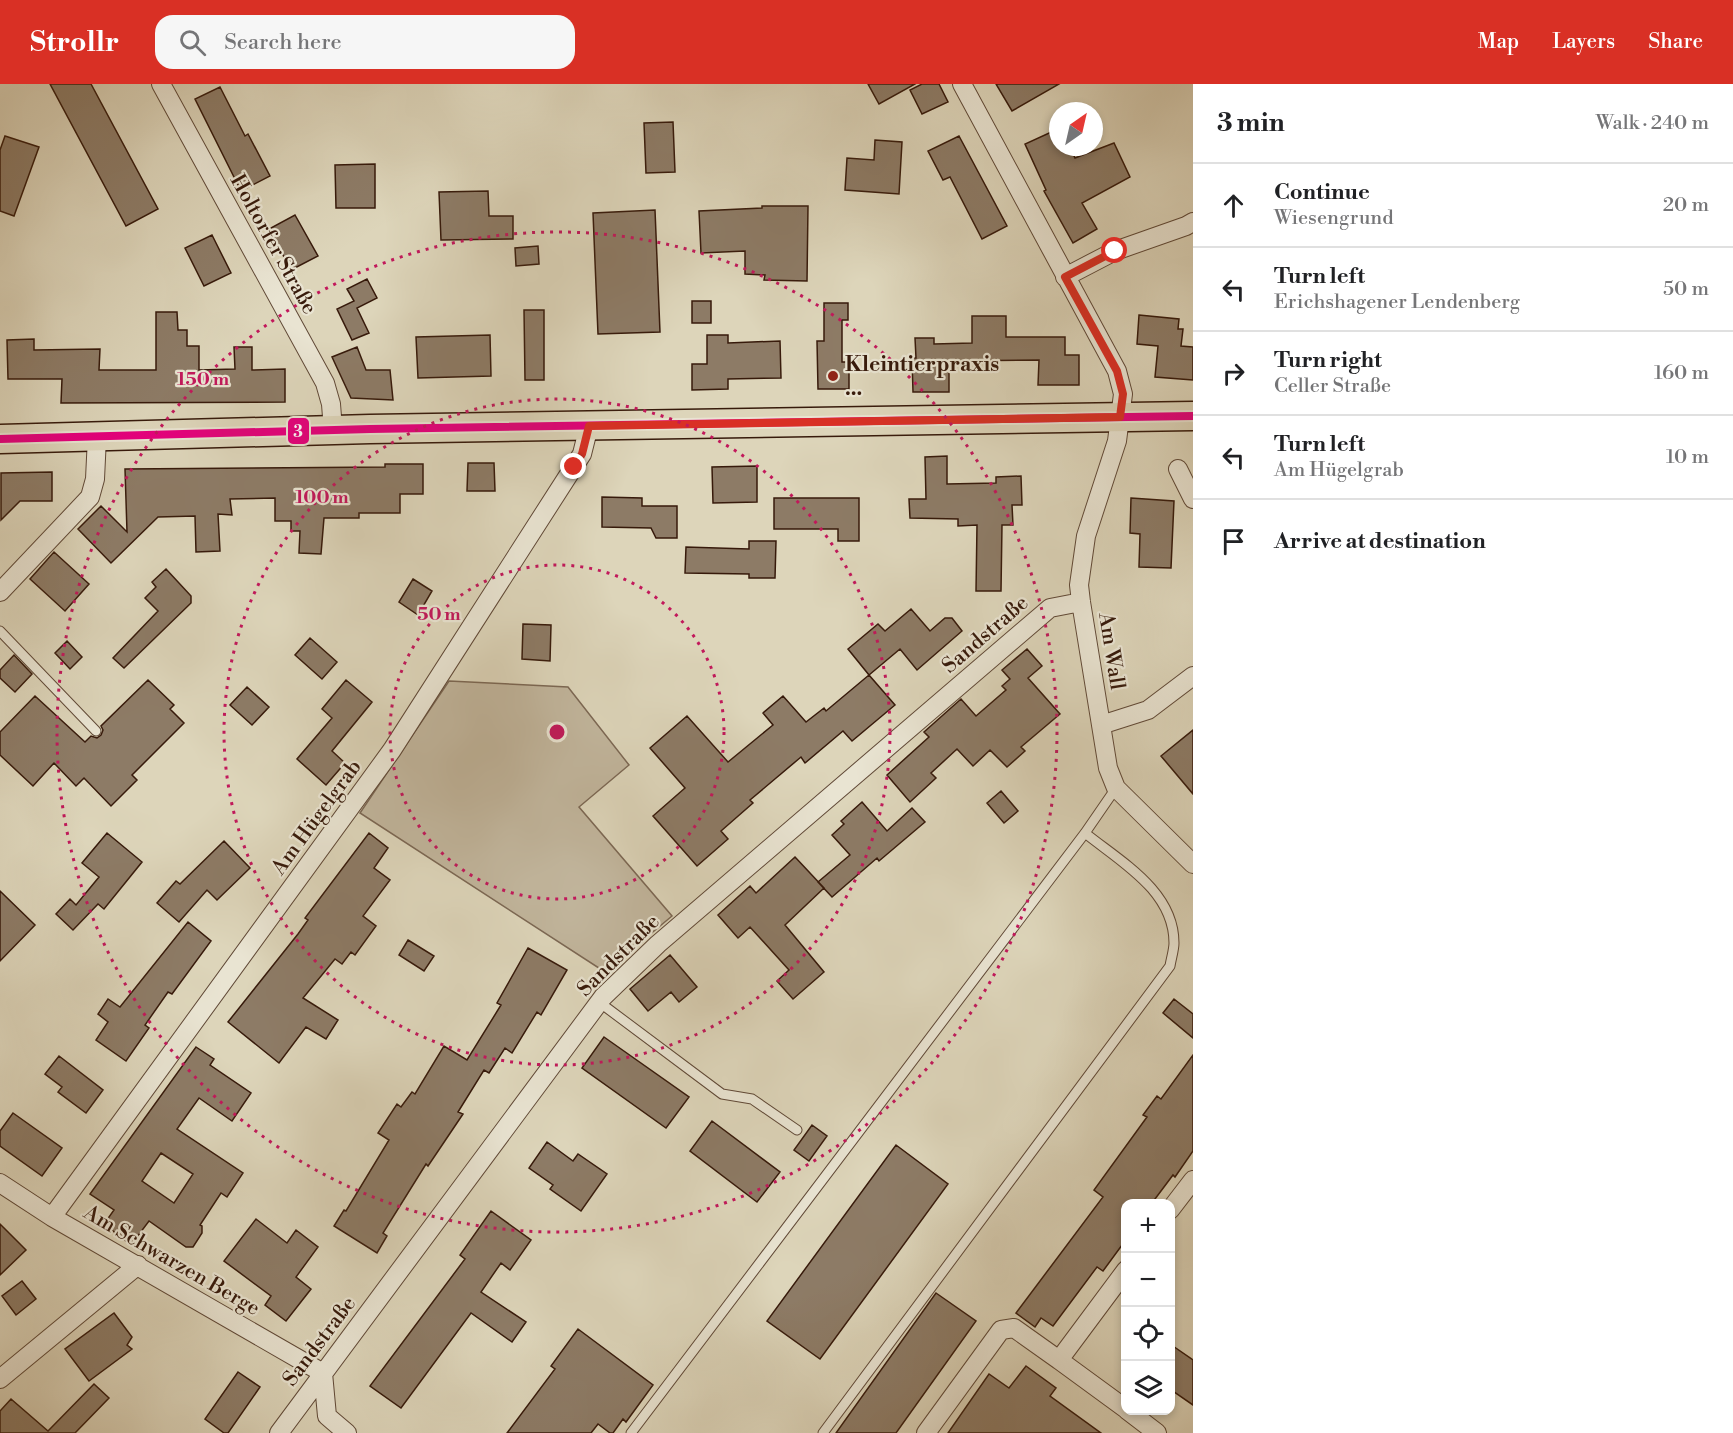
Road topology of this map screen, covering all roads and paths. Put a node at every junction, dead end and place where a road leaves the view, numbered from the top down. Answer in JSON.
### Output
{"nodes":[{"id":1,"x":161,"y":84,"type":"edge"},
{"id":2,"x":962,"y":84,"type":"edge"},
{"id":3,"x":1193,"y":222,"type":"edge"},
{"id":4,"x":1065,"y":277,"type":"junction"},
{"id":5,"x":1193,"y":416,"type":"edge"},
{"id":6,"x":1120,"y":417,"type":"junction"},
{"id":7,"x":589,"y":426,"type":"junction"},
{"id":8,"x":333,"y":430,"type":"junction"},
{"id":9,"x":98,"y":437,"type":"junction"},
{"id":10,"x":0,"y":439,"type":"edge"},
{"id":11,"x":1178,"y":469,"type":"dead end"},
{"id":12,"x":1193,"y":499,"type":"edge"},
{"id":13,"x":0,"y":592,"type":"edge"},
{"id":14,"x":1081,"y":602,"type":"junction"},
{"id":15,"x":0,"y":631,"type":"edge"},
{"id":16,"x":1193,"y":676,"type":"edge"},
{"id":17,"x":1101,"y":725,"type":"junction"},
{"id":18,"x":96,"y":731,"type":"dead end"},
{"id":19,"x":1116,"y":788,"type":"junction"},
{"id":20,"x":1086,"y":833,"type":"junction"},
{"id":21,"x":1193,"y":864,"type":"edge"},
{"id":22,"x":599,"y":1002,"type":"junction"},
{"id":23,"x":797,"y":1130,"type":"dead end"},
{"id":24,"x":0,"y":1183,"type":"edge"},
{"id":25,"x":1191,"y":1188,"type":"edge"},
{"id":26,"x":1175,"y":1205,"type":"edge"},
{"id":27,"x":52,"y":1217,"type":"junction"},
{"id":28,"x":138,"y":1265,"type":"junction"},
{"id":29,"x":1121,"y":1275,"type":"edge"},
{"id":30,"x":1059,"y":1360,"type":"junction"},
{"id":31,"x":323,"y":1373,"type":"junction"},
{"id":32,"x":0,"y":1378,"type":"edge"},
{"id":33,"x":1121,"y":1406,"type":"edge"},
{"id":34,"x":1133,"y":1415,"type":"edge"},
{"id":35,"x":279,"y":1433,"type":"edge"},
{"id":36,"x":347,"y":1433,"type":"edge"},
{"id":37,"x":631,"y":1433,"type":"edge"},
{"id":38,"x":823,"y":1433,"type":"edge"},
{"id":39,"x":926,"y":1433,"type":"edge"},
{"id":40,"x":1157,"y":1433,"type":"edge"}],
"edges":[{"from":1,"to":8,"type":"street","name":"Holtorfer Straße"},
{"from":2,"to":4,"type":"street","name":"Am Wall"},
{"from":3,"to":4,"type":"street"},
{"from":4,"to":6,"type":"street","name":"Am Wall"},
{"from":5,"to":6,"type":"main road"},
{"from":6,"to":7,"type":"main road"},
{"from":6,"to":14,"type":"street","name":"Am Wall"},
{"from":7,"to":8,"type":"main road"},
{"from":7,"to":27,"type":"street","name":"Am Hügelgrab"},
{"from":8,"to":9,"type":"main road"},
{"from":9,"to":10,"type":"main road"},
{"from":9,"to":13,"type":"street"},
{"from":11,"to":12,"type":"street"},
{"from":14,"to":17,"type":"street","name":"Am Wall"},
{"from":14,"to":22,"type":"street","name":"Sandstraße"},
{"from":15,"to":18,"type":"lane"},
{"from":16,"to":17,"type":"street"},
{"from":17,"to":19,"type":"street","name":"Am Wall"},
{"from":19,"to":20,"type":"lane"},
{"from":19,"to":21,"type":"street","name":"Am Wall"},
{"from":20,"to":37,"type":"lane"},
{"from":20,"to":38,"type":"lane"},
{"from":22,"to":23,"type":"lane"},
{"from":22,"to":31,"type":"street","name":"Sandstraße"},
{"from":24,"to":27,"type":"street","name":"Am Schwarzen Berge"},
{"from":25,"to":26,"type":"street"},
{"from":27,"to":28,"type":"street","name":"Am Schwarzen Berge"},
{"from":28,"to":31,"type":"street","name":"Am Schwarzen Berge"},
{"from":28,"to":32,"type":"street"},
{"from":29,"to":30,"type":"street"},
{"from":30,"to":33,"type":"street"},
{"from":30,"to":39,"type":"street"},
{"from":31,"to":35,"type":"street","name":"Sandstraße"},
{"from":31,"to":36,"type":"street"},
{"from":34,"to":40,"type":"street"}]}
